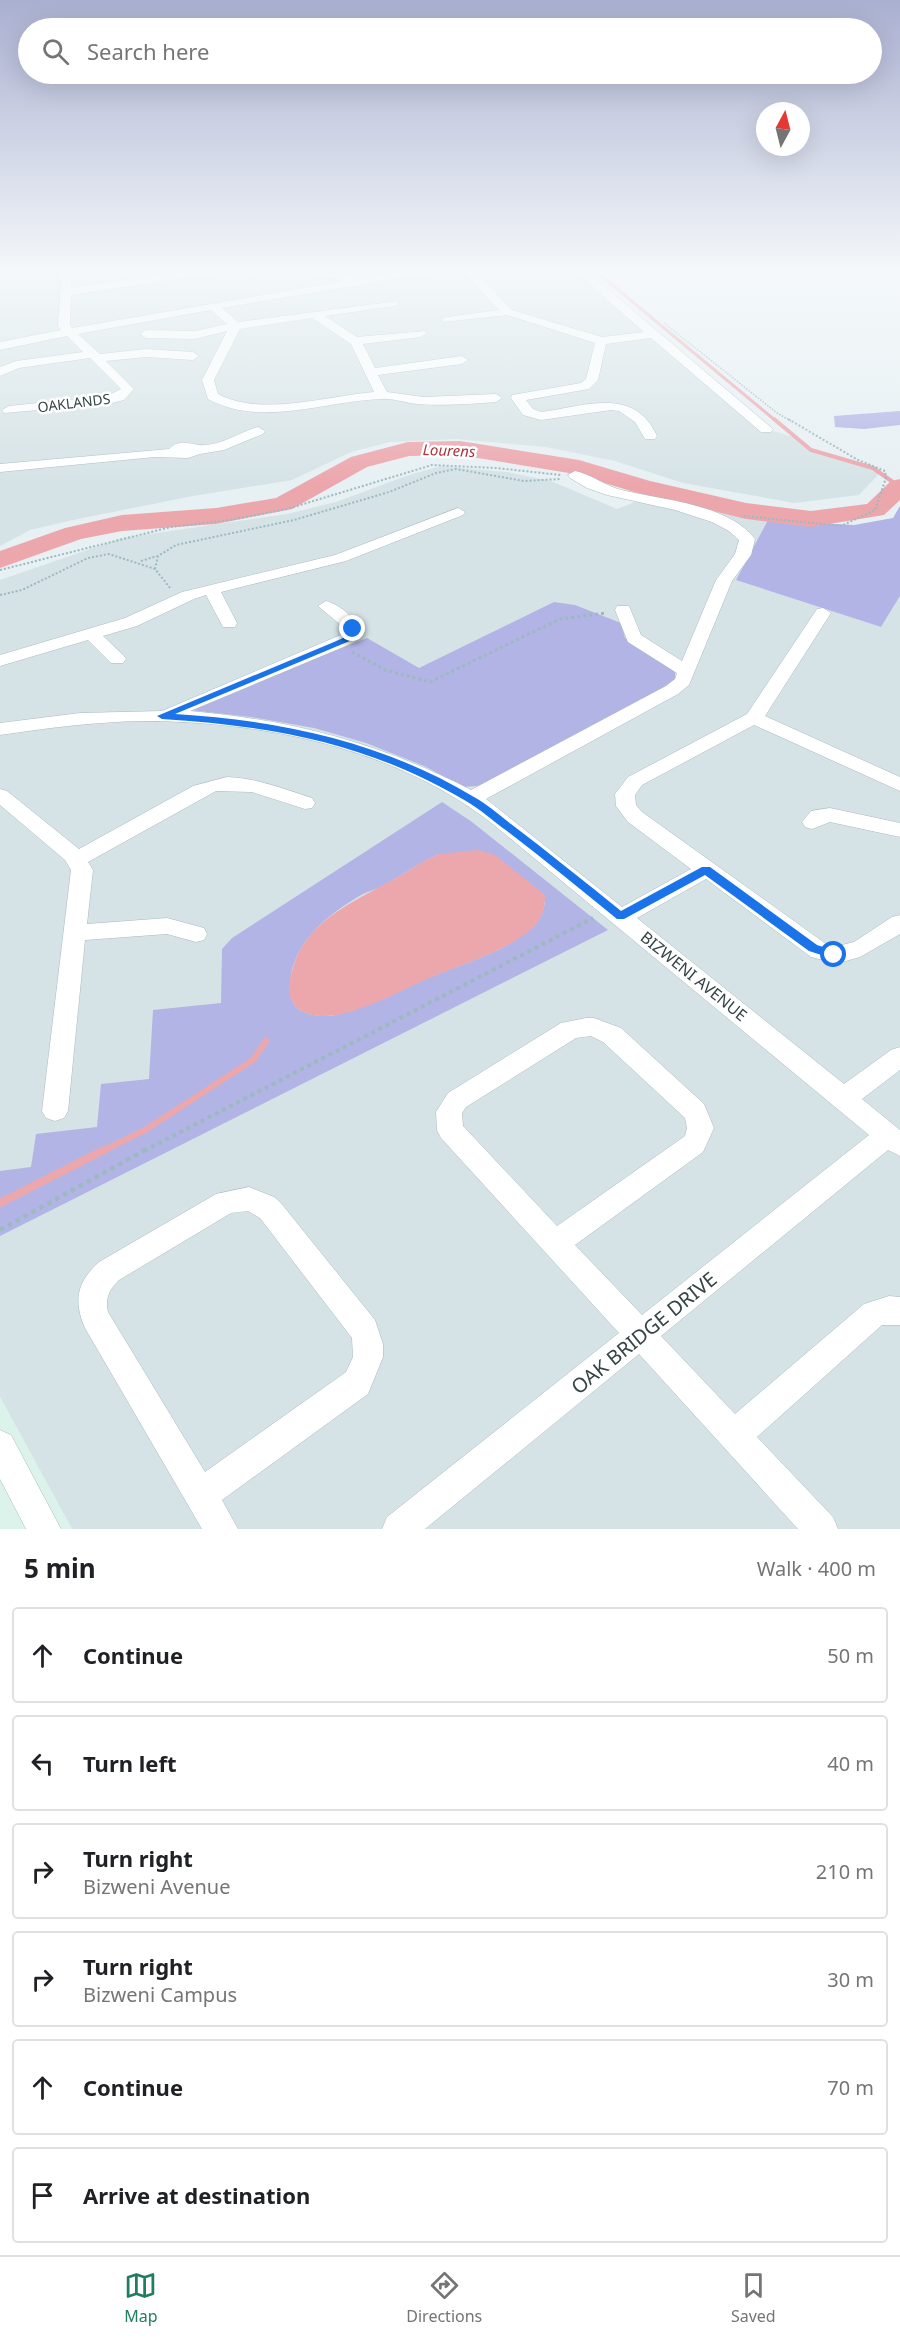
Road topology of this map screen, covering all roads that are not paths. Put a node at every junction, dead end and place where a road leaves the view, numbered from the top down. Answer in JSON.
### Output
{"nodes":[{"id":1,"x":26,"y":340,"type":"edge"},
{"id":2,"x":79,"y":340,"type":"edge"},
{"id":3,"x":229,"y":340,"type":"edge"},
{"id":4,"x":359,"y":340,"type":"edge"},
{"id":5,"x":606,"y":340,"type":"edge"},
{"id":6,"x":661,"y":340,"type":"edge"},
{"id":7,"x":354,"y":341,"type":"joint"},
{"id":8,"x":601,"y":341,"type":"joint"},
{"id":9,"x":0,"y":346,"type":"edge"},
{"id":10,"x":96,"y":356,"type":"junction"},
{"id":11,"x":193,"y":356,"type":"dead end"},
{"id":12,"x":462,"y":360,"type":"dead end"},
{"id":13,"x":0,"y":372,"type":"edge"},
{"id":14,"x":369,"y":372,"type":"junction"},
{"id":15,"x":382,"y":395,"type":"junction"},
{"id":16,"x":496,"y":398,"type":"dead end"},
{"id":17,"x":9,"y":410,"type":"dead end"},
{"id":18,"x":766,"y":429,"type":"dead end"},
{"id":19,"x":258,"y":431,"type":"dead end"},
{"id":20,"x":650,"y":436,"type":"dead end"},
{"id":21,"x":0,"y":468,"type":"edge"},
{"id":22,"x":575,"y":475,"type":"road end"},
{"id":23,"x":458,"y":512,"type":"dead end"},
{"id":24,"x":211,"y":589,"type":"junction"},
{"id":25,"x":326,"y":606,"type":"dead end"},
{"id":26,"x":623,"y":610,"type":"road end"},
{"id":27,"x":823,"y":613,"type":"dead end"},
{"id":28,"x":229,"y":623,"type":"dead end"},
{"id":29,"x":92,"y":635,"type":"junction"},
{"id":30,"x":117,"y":659,"type":"dead end"},
{"id":31,"x":0,"y":661,"type":"edge"},
{"id":32,"x":686,"y":673,"type":"junction"},
{"id":33,"x":162,"y":716,"type":"junction"},
{"id":34,"x":754,"y":718,"type":"junction"},
{"id":35,"x":0,"y":729,"type":"edge"},
{"id":36,"x":900,"y":785,"type":"edge"},
{"id":37,"x":0,"y":795,"type":"edge"},
{"id":38,"x":471,"y":799,"type":"junction"},
{"id":39,"x":305,"y":803,"type":"dead end"},
{"id":40,"x":812,"y":822,"type":"dead end"},
{"id":41,"x":900,"y":830,"type":"edge"},
{"id":42,"x":77,"y":859,"type":"junction"},
{"id":43,"x":706,"y":870,"type":"junction"},
{"id":44,"x":616,"y":912,"type":"junction"},
{"id":45,"x":900,"y":923,"type":"edge"},
{"id":46,"x":76,"y":933,"type":"junction"},
{"id":47,"x":196,"y":934,"type":"dead end"},
{"id":48,"x":900,"y":1057,"type":"edge"},
{"id":49,"x":844,"y":1098,"type":"junction"},
{"id":50,"x":55,"y":1112,"type":"dead end"},
{"id":51,"x":894,"y":1140,"type":"edge"},
{"id":52,"x":554,"y":1244,"type":"junction"},
{"id":53,"x":900,"y":1311,"type":"edge"},
{"id":54,"x":641,"y":1336,"type":"junction"},
{"id":55,"x":734,"y":1436,"type":"junction"},
{"id":56,"x":0,"y":1446,"type":"edge"},
{"id":57,"x":201,"y":1496,"type":"junction"},
{"id":58,"x":44,"y":1529,"type":"edge"},
{"id":59,"x":221,"y":1529,"type":"edge"},
{"id":60,"x":399,"y":1529,"type":"edge"},
{"id":61,"x":821,"y":1529,"type":"edge"}],
"edges":[{"from":1,"to":9,"type":"street"},
{"from":2,"to":10,"type":"street","name":"OAKLANDS"},
{"from":3,"to":15,"type":"street"},
{"from":4,"to":7,"type":"street"},
{"from":5,"to":8,"type":"street"},
{"from":6,"to":18,"type":"street"},
{"from":7,"to":14,"type":"street"},
{"from":8,"to":20,"type":"street"},
{"from":10,"to":11,"type":"street"},
{"from":10,"to":13,"type":"street"},
{"from":10,"to":17,"type":"street","name":"OAKLANDS"},
{"from":12,"to":14,"type":"street"},
{"from":14,"to":15,"type":"street"},
{"from":15,"to":16,"type":"street"},
{"from":19,"to":21,"type":"street"},
{"from":22,"to":32,"type":"street"},
{"from":23,"to":24,"type":"street"},
{"from":24,"to":28,"type":"street"},
{"from":24,"to":29,"type":"street"},
{"from":25,"to":33,"type":"street"},
{"from":26,"to":32,"type":"street"},
{"from":27,"to":34,"type":"street"},
{"from":29,"to":30,"type":"street"},
{"from":29,"to":31,"type":"street"},
{"from":32,"to":38,"type":"street"},
{"from":33,"to":35,"type":"street","name":"BIZWENI AVENUE"},
{"from":33,"to":38,"type":"street","name":"BIZWENI AVENUE"},
{"from":34,"to":36,"type":"street"},
{"from":34,"to":43,"type":"street"},
{"from":37,"to":42,"type":"street"},
{"from":38,"to":44,"type":"street","name":"BIZWENI AVENUE"},
{"from":39,"to":42,"type":"street"},
{"from":40,"to":41,"type":"street"},
{"from":42,"to":46,"type":"street"},
{"from":43,"to":44,"type":"street"},
{"from":43,"to":45,"type":"street"},
{"from":44,"to":49,"type":"street","name":"BIZWENI AVENUE"},
{"from":46,"to":47,"type":"street"},
{"from":46,"to":50,"type":"street"},
{"from":48,"to":49,"type":"street"},
{"from":49,"to":51,"type":"street","name":"BIZWENI AVENUE"},
{"from":51,"to":54,"type":"street","name":"OAK BRIDGE DRIVE"},
{"from":52,"to":52,"type":"street"},
{"from":52,"to":54,"type":"street"},
{"from":53,"to":55,"type":"street"},
{"from":54,"to":55,"type":"street"},
{"from":54,"to":60,"type":"street","name":"OAK BRIDGE DRIVE"},
{"from":55,"to":61,"type":"street"},
{"from":56,"to":58,"type":"street"},
{"from":57,"to":57,"type":"street"},
{"from":57,"to":59,"type":"street"}]}
